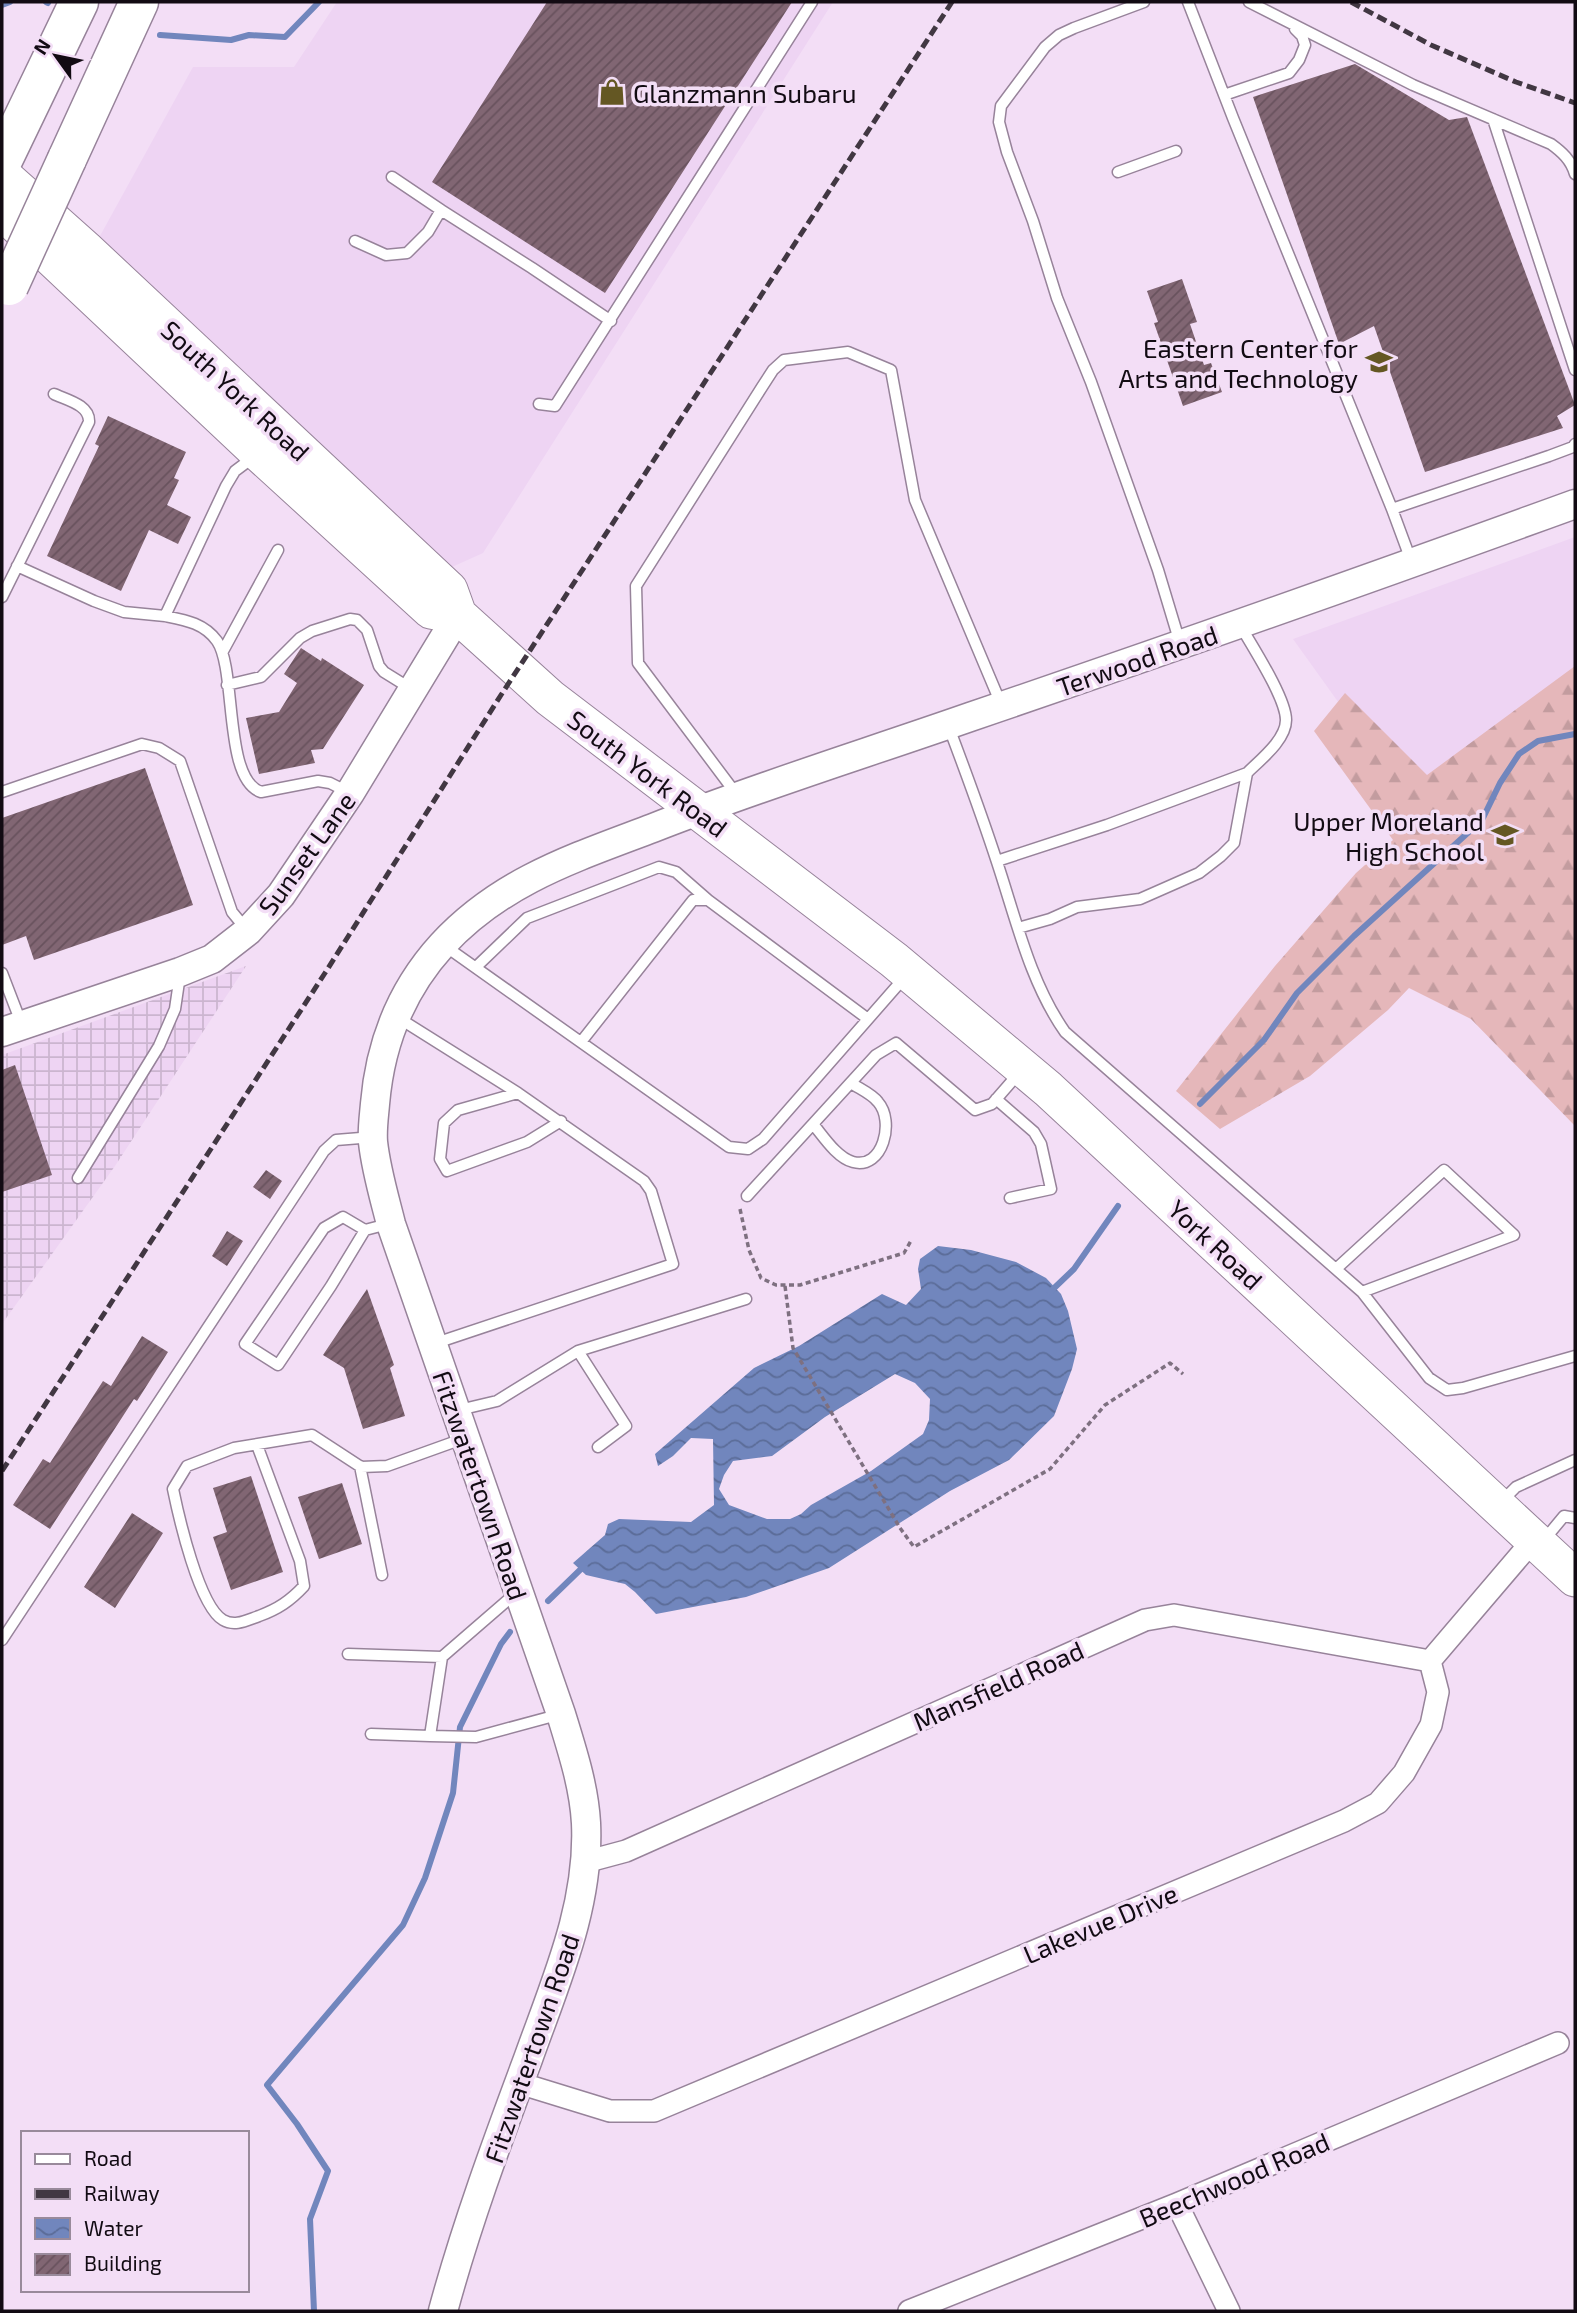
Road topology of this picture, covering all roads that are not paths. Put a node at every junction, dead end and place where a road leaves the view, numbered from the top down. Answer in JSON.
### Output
{"nodes":[{"id":1,"x":79,"y":2,"type":"edge"},
{"id":2,"x":139,"y":2,"type":"edge"},
{"id":3,"x":812,"y":2,"type":"edge"},
{"id":4,"x":1144,"y":2,"type":"edge"},
{"id":5,"x":1188,"y":2,"type":"edge"},
{"id":6,"x":1249,"y":2,"type":"edge"},
{"id":7,"x":1288,"y":22,"type":"junction"},
{"id":8,"x":1224,"y":95,"type":"junction"},
{"id":9,"x":1493,"y":119,"type":"junction"},
{"id":10,"x":1176,"y":151,"type":"dead end"},
{"id":11,"x":2,"y":162,"type":"edge"},
{"id":12,"x":1118,"y":172,"type":"dead end"},
{"id":13,"x":1575,"y":174,"type":"edge"},
{"id":14,"x":2,"y":175,"type":"edge"},
{"id":15,"x":392,"y":177,"type":"dead end"},
{"id":16,"x":441,"y":210,"type":"junction"},
{"id":17,"x":2,"y":211,"type":"edge"},
{"id":18,"x":355,"y":242,"type":"dead end"},
{"id":19,"x":6,"y":294,"type":"edge"},
{"id":20,"x":611,"y":321,"type":"junction"},
{"id":21,"x":1575,"y":370,"type":"edge"},
{"id":22,"x":54,"y":394,"type":"dead end"},
{"id":23,"x":538,"y":404,"type":"dead end"},
{"id":24,"x":1575,"y":443,"type":"edge"},
{"id":25,"x":259,"y":453,"type":"junction"},
{"id":26,"x":1575,"y":504,"type":"edge"},
{"id":27,"x":1392,"y":509,"type":"junction"},
{"id":28,"x":278,"y":550,"type":"dead end"},
{"id":29,"x":1412,"y":563,"type":"junction"},
{"id":30,"x":17,"y":566,"type":"junction"},
{"id":31,"x":2,"y":597,"type":"edge"},
{"id":32,"x":458,"y":615,"type":"junction"},
{"id":33,"x":165,"y":616,"type":"junction"},
{"id":34,"x":1240,"y":623,"type":"junction"},
{"id":35,"x":1180,"y":646,"type":"junction"},
{"id":36,"x":223,"y":651,"type":"junction"},
{"id":37,"x":227,"y":685,"type":"junction"},
{"id":38,"x":413,"y":690,"type":"junction"},
{"id":39,"x":1002,"y":706,"type":"junction"},
{"id":40,"x":948,"y":725,"type":"junction"},
{"id":41,"x":1247,"y":773,"type":"junction"},
{"id":42,"x":2,"y":792,"type":"edge"},
{"id":43,"x":350,"y":793,"type":"junction"},
{"id":44,"x":738,"y":796,"type":"junction"},
{"id":45,"x":696,"y":811,"type":"junction"},
{"id":46,"x":997,"y":861,"type":"junction"},
{"id":47,"x":708,"y":900,"type":"junction"},
{"id":48,"x":845,"y":923,"type":"joint"},
{"id":49,"x":1018,"y":928,"type":"junction"},
{"id":50,"x":248,"y":931,"type":"junction"},
{"id":51,"x":442,"y":944,"type":"junction"},
{"id":52,"x":476,"y":967,"type":"junction"},
{"id":53,"x":180,"y":972,"type":"junction"},
{"id":54,"x":909,"y":972,"type":"junction"},
{"id":55,"x":2,"y":973,"type":"edge"},
{"id":56,"x":395,"y":1016,"type":"junction"},
{"id":57,"x":868,"y":1018,"type":"junction"},
{"id":58,"x":12,"y":1028,"type":"edge"},
{"id":59,"x":581,"y":1042,"type":"junction"},
{"id":60,"x":1023,"y":1068,"type":"junction"},
{"id":61,"x":851,"y":1083,"type":"junction"},
{"id":62,"x":518,"y":1093,"type":"junction"},
{"id":63,"x":996,"y":1099,"type":"junction"},
{"id":64,"x":561,"y":1121,"type":"junction"},
{"id":65,"x":813,"y":1124,"type":"junction"},
{"id":66,"x":373,"y":1137,"type":"junction"},
{"id":67,"x":78,"y":1178,"type":"dead end"},
{"id":68,"x":747,"y":1196,"type":"road end"},
{"id":69,"x":1010,"y":1198,"type":"dead end"},
{"id":70,"x":378,"y":1227,"type":"junction"},
{"id":71,"x":1337,"y":1268,"type":"junction"},
{"id":72,"x":1362,"y":1292,"type":"junction"},
{"id":73,"x":746,"y":1299,"type":"dead end"},
{"id":74,"x":433,"y":1344,"type":"junction"},
{"id":75,"x":578,"y":1351,"type":"junction"},
{"id":76,"x":1575,"y":1356,"type":"edge"},
{"id":77,"x":456,"y":1411,"type":"junction"},
{"id":78,"x":465,"y":1438,"type":"junction"},
{"id":79,"x":257,"y":1445,"type":"junction"},
{"id":80,"x":598,"y":1447,"type":"dead end"},
{"id":81,"x":1575,"y":1461,"type":"edge"},
{"id":82,"x":360,"y":1466,"type":"junction"},
{"id":83,"x":1498,"y":1506,"type":"junction"},
{"id":84,"x":1575,"y":1518,"type":"edge"},
{"id":85,"x":1537,"y":1542,"type":"junction"},
{"id":86,"x":382,"y":1576,"type":"dead end"},
{"id":87,"x":1575,"y":1578,"type":"edge"},
{"id":88,"x":518,"y":1592,"type":"junction"},
{"id":89,"x":2,"y":1640,"type":"edge"},
{"id":90,"x":348,"y":1654,"type":"dead end"},
{"id":91,"x":442,"y":1657,"type":"junction"},
{"id":92,"x":1430,"y":1661,"type":"junction"},
{"id":93,"x":561,"y":1714,"type":"junction"},
{"id":94,"x":371,"y":1734,"type":"dead end"},
{"id":95,"x":435,"y":1736,"type":"junction"},
{"id":96,"x":585,"y":1862,"type":"junction"},
{"id":97,"x":1558,"y":2043,"type":"dead end"},
{"id":98,"x":519,"y":2083,"type":"junction"},
{"id":99,"x":1177,"y":2204,"type":"junction"},
{"id":100,"x":443,"y":2311,"type":"edge"},
{"id":101,"x":909,"y":2311,"type":"edge"},
{"id":102,"x":1229,"y":2311,"type":"edge"}],
"edges":[{"from":1,"to":11,"type":"highway"},
{"from":2,"to":19,"type":"highway","bridge":true},
{"from":3,"to":20,"type":"lane"},
{"from":4,"to":35,"type":"lane"},
{"from":5,"to":8,"type":"lane"},
{"from":6,"to":7,"type":"lane"},
{"from":7,"to":8,"type":"lane"},
{"from":7,"to":9,"type":"lane"},
{"from":8,"to":27,"type":"lane"},
{"from":9,"to":13,"type":"lane"},
{"from":9,"to":21,"type":"lane"},
{"from":10,"to":12,"type":"lane"},
{"from":14,"to":32,"type":"highway","name":"South York Road"},
{"from":15,"to":16,"type":"lane"},
{"from":16,"to":18,"type":"lane"},
{"from":16,"to":20,"type":"lane"},
{"from":17,"to":25,"type":"highway","name":"South York Road"},
{"from":20,"to":23,"type":"lane"},
{"from":22,"to":30,"type":"lane"},
{"from":24,"to":27,"type":"lane"},
{"from":25,"to":32,"type":"highway","name":"South York Road"},
{"from":25,"to":33,"type":"lane"},
{"from":26,"to":29,"type":"street","name":"Terwood Road"},
{"from":27,"to":29,"type":"lane"},
{"from":28,"to":36,"type":"lane"},
{"from":29,"to":34,"type":"street","name":"Terwood Road"},
{"from":30,"to":31,"type":"lane"},
{"from":30,"to":33,"type":"lane"},
{"from":32,"to":38,"type":"street","name":"Sunset Lane"},
{"from":32,"to":45,"type":"highway","name":"South York Road"},
{"from":33,"to":36,"type":"lane"},
{"from":34,"to":35,"type":"street","name":"Terwood Road"},
{"from":34,"to":41,"type":"lane"},
{"from":35,"to":39,"type":"street","name":"Terwood Road"},
{"from":36,"to":37,"type":"lane"},
{"from":37,"to":38,"type":"lane"},
{"from":37,"to":43,"type":"lane"},
{"from":38,"to":43,"type":"street","name":"Sunset Lane"},
{"from":39,"to":40,"type":"street","name":"Terwood Road"},
{"from":39,"to":44,"type":"lane"},
{"from":40,"to":44,"type":"street","name":"Terwood Road"},
{"from":40,"to":46,"type":"lane"},
{"from":41,"to":46,"type":"lane"},
{"from":41,"to":49,"type":"lane"},
{"from":42,"to":50,"type":"lane"},
{"from":43,"to":50,"type":"street","name":"Sunset Lane"},
{"from":44,"to":45,"type":"street","name":"Terwood Road"},
{"from":45,"to":48,"type":"highway","name":"South York Road"},
{"from":45,"to":51,"type":"street","name":"Fitzwatertown Road"},
{"from":46,"to":49,"type":"lane"},
{"from":47,"to":52,"type":"lane"},
{"from":47,"to":57,"type":"lane"},
{"from":47,"to":59,"type":"lane"},
{"from":48,"to":54,"type":"highway","name":"York Road"},
{"from":49,"to":71,"type":"lane"},
{"from":50,"to":53,"type":"street","name":"Sunset Lane"},
{"from":51,"to":52,"type":"lane"},
{"from":51,"to":56,"type":"street","name":"Fitzwatertown Road"},
{"from":52,"to":59,"type":"lane"},
{"from":53,"to":58,"type":"street","name":"Sunset Lane"},
{"from":53,"to":67,"type":"lane"},
{"from":54,"to":57,"type":"lane"},
{"from":54,"to":60,"type":"highway","name":"York Road"},
{"from":55,"to":58,"type":"lane"},
{"from":56,"to":62,"type":"lane"},
{"from":56,"to":66,"type":"street","name":"Fitzwatertown Road"},
{"from":57,"to":59,"type":"lane"},
{"from":60,"to":63,"type":"lane"},
{"from":60,"to":83,"type":"highway","name":"York Road"},
{"from":61,"to":63,"type":"lane"},
{"from":61,"to":65,"type":"lane"},
{"from":61,"to":65,"type":"lane"},
{"from":62,"to":64,"type":"lane"},
{"from":62,"to":64,"type":"lane"},
{"from":63,"to":69,"type":"lane"},
{"from":64,"to":74,"type":"lane"},
{"from":65,"to":68,"type":"lane"},
{"from":66,"to":70,"type":"street","name":"Fitzwatertown Road"},
{"from":66,"to":89,"type":"lane"},
{"from":70,"to":70,"type":"lane"},
{"from":70,"to":74,"type":"street","name":"Fitzwatertown Road"},
{"from":71,"to":72,"type":"lane"},
{"from":71,"to":72,"type":"lane"},
{"from":72,"to":76,"type":"lane"},
{"from":73,"to":75,"type":"lane"},
{"from":74,"to":77,"type":"street","name":"Fitzwatertown Road"},
{"from":75,"to":77,"type":"lane"},
{"from":75,"to":80,"type":"lane"},
{"from":77,"to":78,"type":"street","name":"Fitzwatertown Road"},
{"from":78,"to":82,"type":"lane"},
{"from":78,"to":88,"type":"street","name":"Fitzwatertown Road"},
{"from":79,"to":79,"type":"lane"},
{"from":79,"to":82,"type":"lane"},
{"from":81,"to":83,"type":"lane"},
{"from":82,"to":86,"type":"lane"},
{"from":83,"to":85,"type":"highway","name":"York Road"},
{"from":84,"to":85,"type":"lane"},
{"from":85,"to":87,"type":"highway","name":"York Road"},
{"from":85,"to":92,"type":"street"},
{"from":88,"to":91,"type":"lane"},
{"from":88,"to":93,"type":"street","name":"Fitzwatertown Road"},
{"from":90,"to":91,"type":"lane"},
{"from":91,"to":95,"type":"lane"},
{"from":92,"to":96,"type":"street","name":"Mansfield Road"},
{"from":92,"to":98,"type":"street","name":"Lakevue Drive"},
{"from":93,"to":95,"type":"lane"},
{"from":93,"to":96,"type":"street","name":"Fitzwatertown Road"},
{"from":94,"to":95,"type":"lane"},
{"from":96,"to":98,"type":"street","name":"Fitzwatertown Road"},
{"from":97,"to":99,"type":"street","name":"Beechwood Road"},
{"from":98,"to":100,"type":"street","name":"Fitzwatertown Road"},
{"from":99,"to":101,"type":"street","name":"Beechwood Road"},
{"from":99,"to":102,"type":"street"}]}
